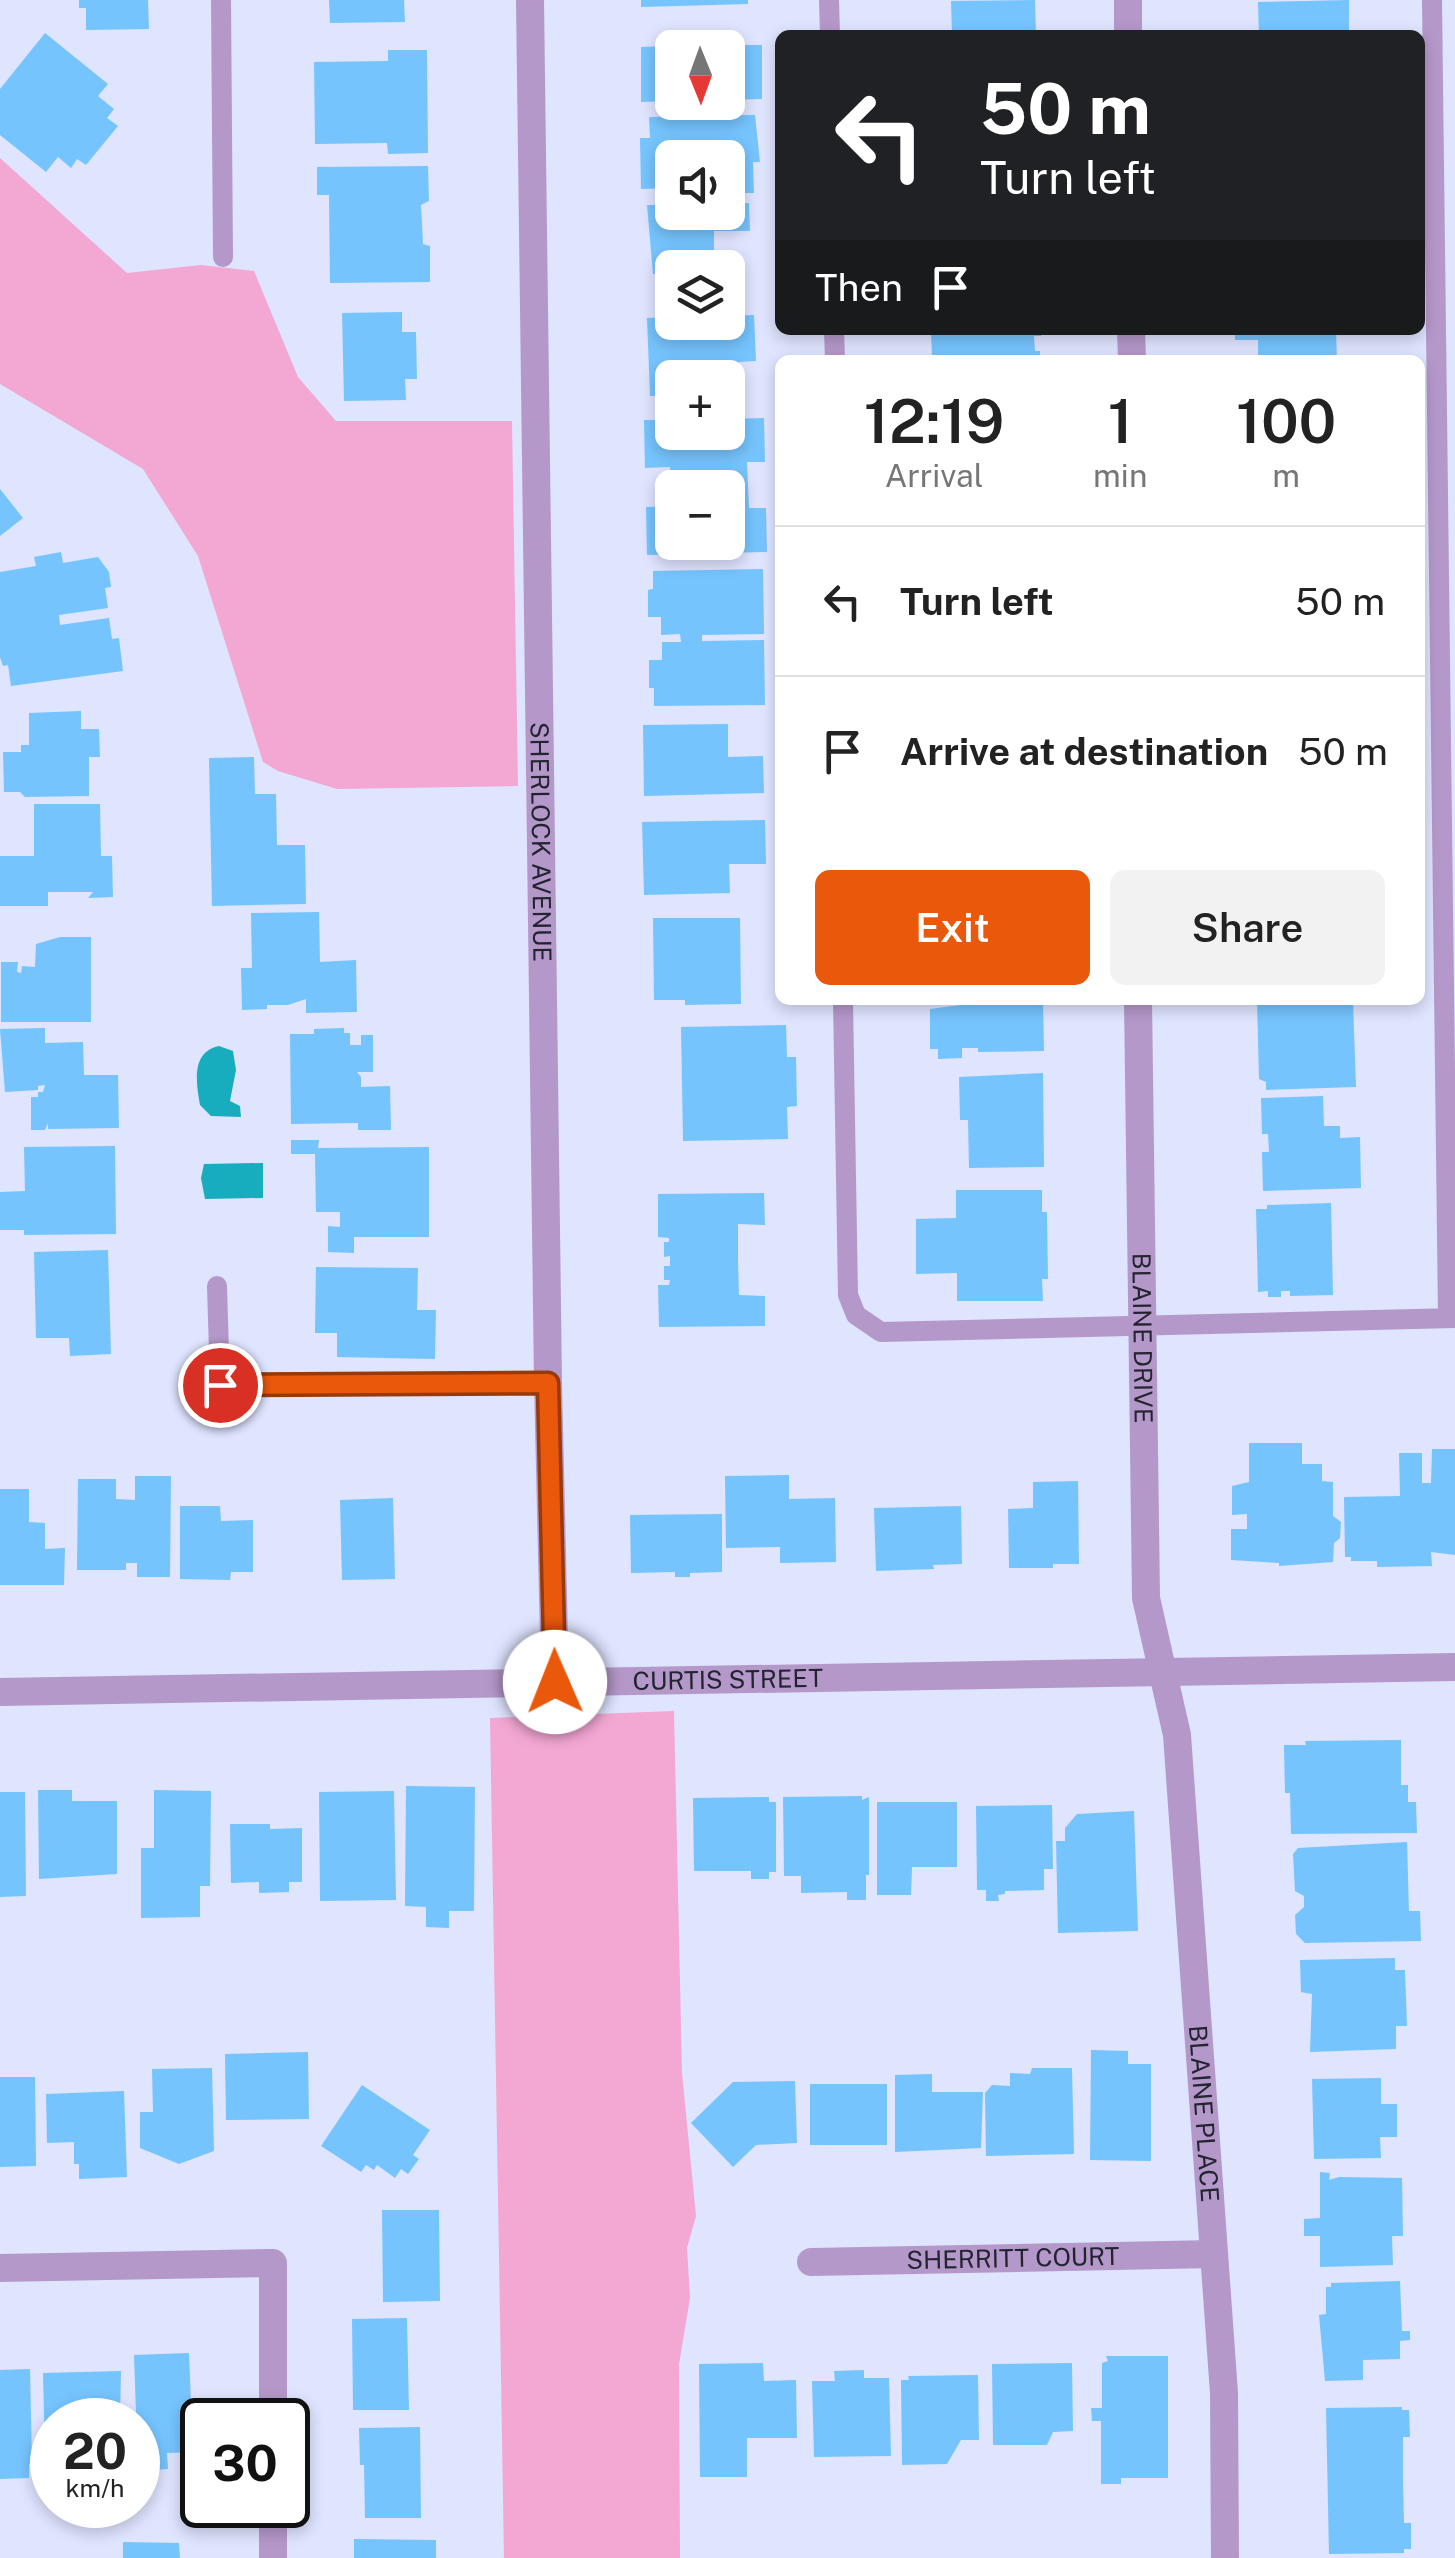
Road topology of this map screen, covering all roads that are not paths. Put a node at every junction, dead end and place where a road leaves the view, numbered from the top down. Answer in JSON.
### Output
{"nodes":[{"id":1,"x":220,"y":0,"type":"edge"},
{"id":2,"x":530,"y":0,"type":"edge"},
{"id":3,"x":830,"y":0,"type":"edge"},
{"id":4,"x":1128,"y":0,"type":"edge"},
{"id":5,"x":1432,"y":0,"type":"edge"},
{"id":6,"x":830,"y":30,"type":"edge"},
{"id":7,"x":1128,"y":30,"type":"edge"},
{"id":8,"x":223,"y":257,"type":"dead end"},
{"id":9,"x":844,"y":1005,"type":"edge"},
{"id":10,"x":1138,"y":1005,"type":"edge"},
{"id":11,"x":218,"y":1286,"type":"dead end"},
{"id":12,"x":1452,"y":1318,"type":"edge"},
{"id":13,"x":1142,"y":1326,"type":"junction"},
{"id":14,"x":548,"y":1383,"type":"junction"},
{"id":15,"x":1455,"y":1666,"type":"edge"},
{"id":16,"x":1163,"y":1672,"type":"junction"},
{"id":17,"x":555,"y":1682,"type":"junction"},
{"id":18,"x":0,"y":1692,"type":"edge"},
{"id":19,"x":1214,"y":2254,"type":"junction"},
{"id":20,"x":811,"y":2262,"type":"dead end"},
{"id":21,"x":0,"y":2268,"type":"edge"},
{"id":22,"x":273,"y":2398,"type":"edge"},
{"id":23,"x":273,"y":2528,"type":"edge"},
{"id":24,"x":273,"y":2558,"type":"edge"},
{"id":25,"x":1225,"y":2558,"type":"edge"}],
"edges":[{"from":1,"to":8,"type":"lane"},
{"from":2,"to":14,"type":"street","name":"SHERLOCK AVENUE"},
{"from":3,"to":6,"type":"lane"},
{"from":4,"to":7,"type":"street"},
{"from":5,"to":12,"type":"lane"},
{"from":9,"to":13,"type":"lane"},
{"from":10,"to":13,"type":"street","name":"BLAINE DRIVE"},
{"from":11,"to":14,"type":"lane"},
{"from":12,"to":13,"type":"lane"},
{"from":13,"to":16,"type":"street","name":"BLAINE DRIVE"},
{"from":14,"to":17,"type":"street","name":"SHERLOCK AVENUE"},
{"from":15,"to":16,"type":"street","name":"CURTIS STREET"},
{"from":16,"to":17,"type":"street","name":"CURTIS STREET"},
{"from":16,"to":19,"type":"street","name":"BLAINE PLACE"},
{"from":17,"to":18,"type":"street","name":"CURTIS STREET"},
{"from":19,"to":20,"type":"street","name":"SHERRITT COURT"},
{"from":19,"to":25,"type":"street","name":"BLAINE PLACE"},
{"from":21,"to":22,"type":"street"},
{"from":23,"to":24,"type":"street"}]}
